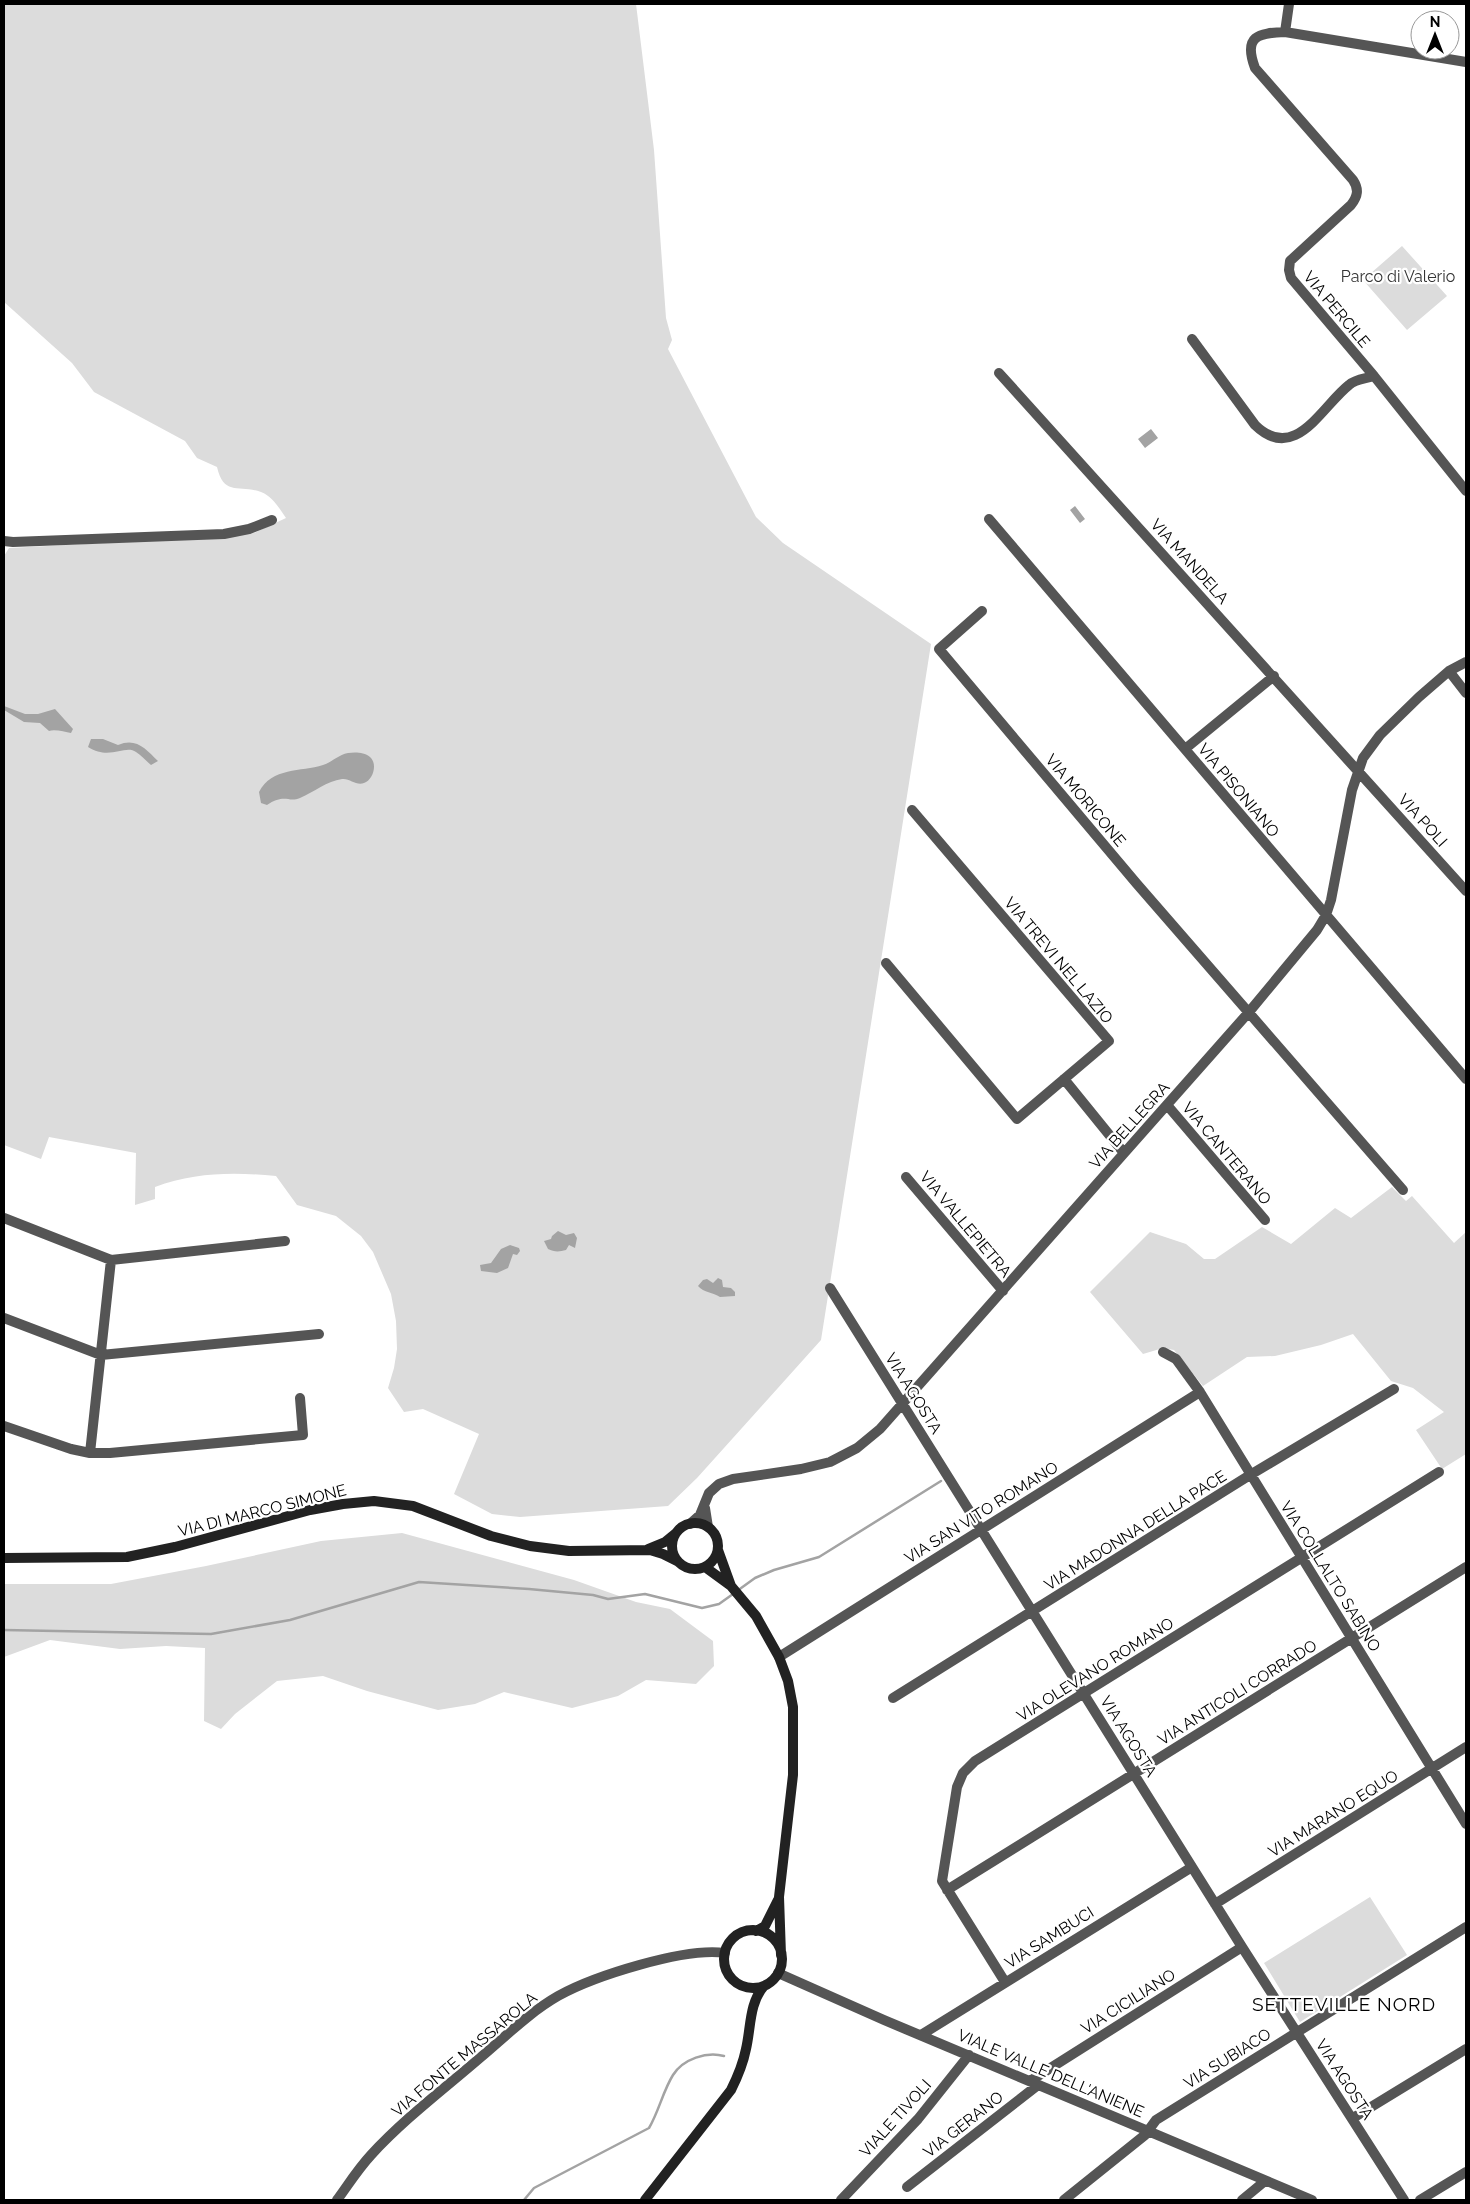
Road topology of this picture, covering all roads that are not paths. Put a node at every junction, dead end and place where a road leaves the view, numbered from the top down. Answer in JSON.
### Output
{"nodes":[{"id":1,"x":1289,"y":4,"type":"edge"},
{"id":2,"x":1285,"y":32,"type":"junction"},
{"id":3,"x":1466,"y":62,"type":"edge"},
{"id":4,"x":1192,"y":339,"type":"dead end"},
{"id":5,"x":999,"y":373,"type":"dead end"},
{"id":6,"x":1374,"y":376,"type":"junction"},
{"id":7,"x":1466,"y":491,"type":"edge"},
{"id":8,"x":989,"y":519,"type":"dead end"},
{"id":9,"x":272,"y":520,"type":"dead end"},
{"id":10,"x":4,"y":541,"type":"edge"},
{"id":11,"x":982,"y":611,"type":"dead end"},
{"id":12,"x":1466,"y":662,"type":"edge"},
{"id":13,"x":1448,"y":671,"type":"junction"},
{"id":14,"x":1274,"y":676,"type":"junction"},
{"id":15,"x":1466,"y":693,"type":"edge"},
{"id":16,"x":1185,"y":750,"type":"junction"},
{"id":17,"x":1358,"y":770,"type":"junction"},
{"id":18,"x":912,"y":810,"type":"dead end"},
{"id":19,"x":1466,"y":890,"type":"edge"},
{"id":20,"x":1326,"y":915,"type":"junction"},
{"id":21,"x":886,"y":963,"type":"dead end"},
{"id":22,"x":1249,"y":1012,"type":"junction"},
{"id":23,"x":1064,"y":1079,"type":"junction"},
{"id":24,"x":1466,"y":1079,"type":"edge"},
{"id":25,"x":1167,"y":1105,"type":"junction"},
{"id":26,"x":1124,"y":1153,"type":"junction"},
{"id":27,"x":906,"y":1177,"type":"dead end"},
{"id":28,"x":1403,"y":1190,"type":"dead end"},
{"id":29,"x":4,"y":1218,"type":"edge"},
{"id":30,"x":1265,"y":1220,"type":"dead end"},
{"id":31,"x":284,"y":1241,"type":"dead end"},
{"id":32,"x":111,"y":1260,"type":"junction"},
{"id":33,"x":830,"y":1288,"type":"dead end"},
{"id":34,"x":1003,"y":1291,"type":"junction"},
{"id":35,"x":4,"y":1318,"type":"edge"},
{"id":36,"x":319,"y":1334,"type":"dead end"},
{"id":37,"x":1163,"y":1352,"type":"dead end"},
{"id":38,"x":101,"y":1355,"type":"junction"},
{"id":39,"x":1394,"y":1389,"type":"dead end"},
{"id":40,"x":1200,"y":1392,"type":"junction"},
{"id":41,"x":300,"y":1398,"type":"dead end"},
{"id":42,"x":903,"y":1405,"type":"junction"},
{"id":43,"x":4,"y":1426,"type":"edge"},
{"id":44,"x":90,"y":1453,"type":"junction"},
{"id":45,"x":1439,"y":1472,"type":"dead end"},
{"id":46,"x":1250,"y":1476,"type":"junction"},
{"id":47,"x":705,"y":1504,"type":"junction"},
{"id":48,"x":690,"y":1524,"type":"junction"},
{"id":49,"x":708,"y":1527,"type":"junction"},
{"id":50,"x":982,"y":1528,"type":"junction"},
{"id":51,"x":677,"y":1532,"type":"junction"},
{"id":52,"x":641,"y":1550,"type":"junction"},
{"id":53,"x":718,"y":1550,"type":"junction"},
{"id":54,"x":4,"y":1558,"type":"edge"},
{"id":55,"x":1302,"y":1558,"type":"junction"},
{"id":56,"x":677,"y":1561,"type":"junction"},
{"id":57,"x":705,"y":1567,"type":"junction"},
{"id":58,"x":1466,"y":1567,"type":"edge"},
{"id":59,"x":731,"y":1586,"type":"junction"},
{"id":60,"x":1034,"y":1611,"type":"junction"},
{"id":61,"x":1352,"y":1638,"type":"junction"},
{"id":62,"x":779,"y":1657,"type":"junction"},
{"id":63,"x":1084,"y":1693,"type":"junction"},
{"id":64,"x":893,"y":1698,"type":"dead end"},
{"id":65,"x":1466,"y":1747,"type":"edge"},
{"id":66,"x":1432,"y":1768,"type":"junction"},
{"id":67,"x":1135,"y":1774,"type":"junction"},
{"id":68,"x":1466,"y":1824,"type":"edge"},
{"id":69,"x":1192,"y":1867,"type":"junction"},
{"id":70,"x":946,"y":1890,"type":"junction"},
{"id":71,"x":779,"y":1897,"type":"junction"},
{"id":72,"x":1215,"y":1904,"type":"junction"},
{"id":73,"x":1466,"y":1927,"type":"edge"},
{"id":74,"x":756,"y":1931,"type":"junction"},
{"id":75,"x":1242,"y":1947,"type":"junction"},
{"id":76,"x":725,"y":1952,"type":"junction"},
{"id":77,"x":781,"y":1955,"type":"junction"},
{"id":78,"x":778,"y":1973,"type":"junction"},
{"id":79,"x":1005,"y":1982,"type":"junction"},
{"id":80,"x":737,"y":1984,"type":"junction"},
{"id":81,"x":764,"y":1986,"type":"junction"},
{"id":82,"x":751,"y":2016,"type":"junction"},
{"id":83,"x":1297,"y":2032,"type":"junction"},
{"id":84,"x":921,"y":2035,"type":"junction"},
{"id":85,"x":1466,"y":2049,"type":"edge"},
{"id":86,"x":969,"y":2055,"type":"junction"},
{"id":87,"x":1034,"y":2083,"type":"junction"},
{"id":88,"x":1353,"y":2118,"type":"junction"},
{"id":89,"x":1149,"y":2131,"type":"junction"},
{"id":90,"x":1466,"y":2172,"type":"edge"},
{"id":91,"x":1265,"y":2181,"type":"junction"},
{"id":92,"x":907,"y":2187,"type":"dead end"},
{"id":93,"x":337,"y":2200,"type":"edge"},
{"id":94,"x":645,"y":2200,"type":"edge"},
{"id":95,"x":841,"y":2200,"type":"edge"},
{"id":96,"x":1064,"y":2200,"type":"edge"},
{"id":97,"x":1242,"y":2200,"type":"edge"},
{"id":98,"x":1312,"y":2200,"type":"edge"},
{"id":99,"x":1404,"y":2200,"type":"edge"},
{"id":100,"x":1420,"y":2200,"type":"edge"}],
"edges":[{"from":1,"to":2,"type":"street"},
{"from":2,"to":3,"type":"street"},
{"from":2,"to":6,"type":"street","name":"VIA PERCILE"},
{"from":4,"to":6,"type":"street"},
{"from":5,"to":14,"type":"street","name":"VIA MANDELA"},
{"from":6,"to":7,"type":"street","name":"VIA PERCILE"},
{"from":8,"to":16,"type":"street","name":"VIA PISONIANO"},
{"from":9,"to":10,"type":"street"},
{"from":11,"to":22,"type":"street","name":"VIA MORICONE"},
{"from":12,"to":13,"type":"street","name":"VIA BELLEGRA"},
{"from":13,"to":15,"type":"street"},
{"from":13,"to":17,"type":"street","name":"VIA BELLEGRA"},
{"from":14,"to":16,"type":"street"},
{"from":14,"to":17,"type":"street","name":"VIA MANDELA"},
{"from":16,"to":20,"type":"street","name":"VIA PISONIANO"},
{"from":17,"to":19,"type":"street","name":"VIA POLI"},
{"from":17,"to":20,"type":"street","name":"VIA BELLEGRA"},
{"from":18,"to":23,"type":"street","name":"VIA TREVI NEL LAZIO"},
{"from":20,"to":22,"type":"street","name":"VIA BELLEGRA"},
{"from":20,"to":24,"type":"street","name":"VIA PISONIANO"},
{"from":21,"to":23,"type":"street","name":"VIA TREVI NEL LAZIO"},
{"from":22,"to":25,"type":"street","name":"VIA BELLEGRA"},
{"from":22,"to":28,"type":"street"},
{"from":23,"to":26,"type":"street"},
{"from":25,"to":26,"type":"street","name":"VIA BELLEGRA"},
{"from":25,"to":30,"type":"street","name":"VIA CANTERANO"},
{"from":26,"to":34,"type":"street","name":"VIA BELLEGRA"},
{"from":27,"to":34,"type":"street","name":"VIA VALLEPIETRA"},
{"from":29,"to":32,"type":"street"},
{"from":31,"to":32,"type":"street"},
{"from":32,"to":38,"type":"street"},
{"from":33,"to":42,"type":"street","name":"VIA AGOSTA"},
{"from":34,"to":42,"type":"street","name":"VIA BELLEGRA"},
{"from":35,"to":38,"type":"street"},
{"from":36,"to":38,"type":"street"},
{"from":37,"to":40,"type":"street","name":"VIA COLLALTO SABINO"},
{"from":38,"to":44,"type":"street"},
{"from":39,"to":46,"type":"street","name":"VIA MADONNA DELLA PACE"},
{"from":40,"to":46,"type":"street","name":"VIA COLLALTO SABINO"},
{"from":40,"to":50,"type":"street","name":"VIA SAN VITO ROMANO"},
{"from":41,"to":44,"type":"street"},
{"from":42,"to":47,"type":"street","name":"VIA BELLEGRA"},
{"from":42,"to":50,"type":"street","name":"VIA AGOSTA"},
{"from":43,"to":44,"type":"street"},
{"from":45,"to":55,"type":"street","name":"VIA OLEVANO ROMANO"},
{"from":46,"to":55,"type":"street","name":"VIA COLLALTO SABINO"},
{"from":46,"to":60,"type":"street","name":"VIA MADONNA DELLA PACE"},
{"from":47,"to":48,"type":"street","name":"VIA BELLEGRA"},
{"from":47,"to":49,"type":"street"},
{"from":48,"to":49,"type":"street"},
{"from":48,"to":51,"type":"street"},
{"from":49,"to":53,"type":"street"},
{"from":50,"to":60,"type":"street","name":"VIA AGOSTA"},
{"from":50,"to":62,"type":"street","name":"VIA SAN VITO ROMANO"},
{"from":51,"to":52,"type":"street","name":"VIA DI MARCO SIMONE"},
{"from":51,"to":56,"type":"street"},
{"from":52,"to":54,"type":"street","name":"VIA DI MARCO SIMONE"},
{"from":52,"to":56,"type":"street","name":"VIA DI MARCO SIMONE"},
{"from":53,"to":57,"type":"street"},
{"from":53,"to":59,"type":"street"},
{"from":55,"to":61,"type":"street","name":"VIA COLLALTO SABINO"},
{"from":55,"to":63,"type":"street","name":"VIA OLEVANO ROMANO"},
{"from":56,"to":57,"type":"street"},
{"from":57,"to":59,"type":"street"},
{"from":58,"to":61,"type":"street","name":"VIA ANTICOLI CORRADO"},
{"from":59,"to":62,"type":"street"},
{"from":60,"to":63,"type":"street","name":"VIA AGOSTA"},
{"from":60,"to":64,"type":"street","name":"VIA MADONNA DELLA PACE"},
{"from":61,"to":66,"type":"street","name":"VIA COLLALTO SABINO"},
{"from":61,"to":67,"type":"street","name":"VIA ANTICOLI CORRADO"},
{"from":62,"to":71,"type":"street"},
{"from":63,"to":67,"type":"street","name":"VIA AGOSTA"},
{"from":63,"to":70,"type":"street","name":"VIA OLEVANO ROMANO"},
{"from":65,"to":66,"type":"street","name":"VIA MARANO EQUO"},
{"from":66,"to":68,"type":"street","name":"VIA COLLALTO SABINO"},
{"from":66,"to":72,"type":"street","name":"VIA MARANO EQUO"},
{"from":67,"to":69,"type":"street","name":"VIA AGOSTA"},
{"from":67,"to":70,"type":"street","name":"VIA ANTICOLI CORRADO"},
{"from":69,"to":72,"type":"street","name":"VIA AGOSTA"},
{"from":69,"to":79,"type":"street","name":"VIA SAMBUCI"},
{"from":70,"to":79,"type":"street","name":"VIA OLEVANO ROMANO"},
{"from":71,"to":74,"type":"street"},
{"from":71,"to":77,"type":"street"},
{"from":72,"to":75,"type":"street","name":"VIA AGOSTA"},
{"from":73,"to":83,"type":"street","name":"VIA SUBIACO"},
{"from":74,"to":76,"type":"street"},
{"from":74,"to":77,"type":"street"},
{"from":75,"to":83,"type":"street","name":"VIA AGOSTA"},
{"from":75,"to":87,"type":"street","name":"VIA CICILIANO"},
{"from":76,"to":80,"type":"street"},
{"from":76,"to":93,"type":"street","name":"VIA FONTE MASSAROLA"},
{"from":77,"to":78,"type":"street"},
{"from":78,"to":81,"type":"street"},
{"from":78,"to":84,"type":"street","name":"VIALE VALLE DELL'ANIENE"},
{"from":79,"to":84,"type":"street","name":"VIA SAMBUCI"},
{"from":80,"to":81,"type":"street"},
{"from":80,"to":82,"type":"street"},
{"from":81,"to":82,"type":"street"},
{"from":82,"to":94,"type":"street"},
{"from":83,"to":88,"type":"street","name":"VIA AGOSTA"},
{"from":83,"to":89,"type":"street","name":"VIA SUBIACO"},
{"from":84,"to":86,"type":"street","name":"VIALE VALLE DELL'ANIENE"},
{"from":85,"to":88,"type":"street"},
{"from":86,"to":87,"type":"street","name":"VIALE VALLE DELL'ANIENE"},
{"from":86,"to":95,"type":"street","name":"VIALE TIVOLI"},
{"from":87,"to":89,"type":"street","name":"VIALE VALLE DELL'ANIENE"},
{"from":87,"to":92,"type":"street","name":"VIA GERANO"},
{"from":88,"to":99,"type":"street","name":"VIA AGOSTA"},
{"from":89,"to":91,"type":"street","name":"VIALE VALLE DELL'ANIENE"},
{"from":89,"to":96,"type":"street"},
{"from":90,"to":100,"type":"street"},
{"from":91,"to":97,"type":"street"},
{"from":91,"to":98,"type":"street","name":"VIALE VALLE DELL'ANIENE"}]}
